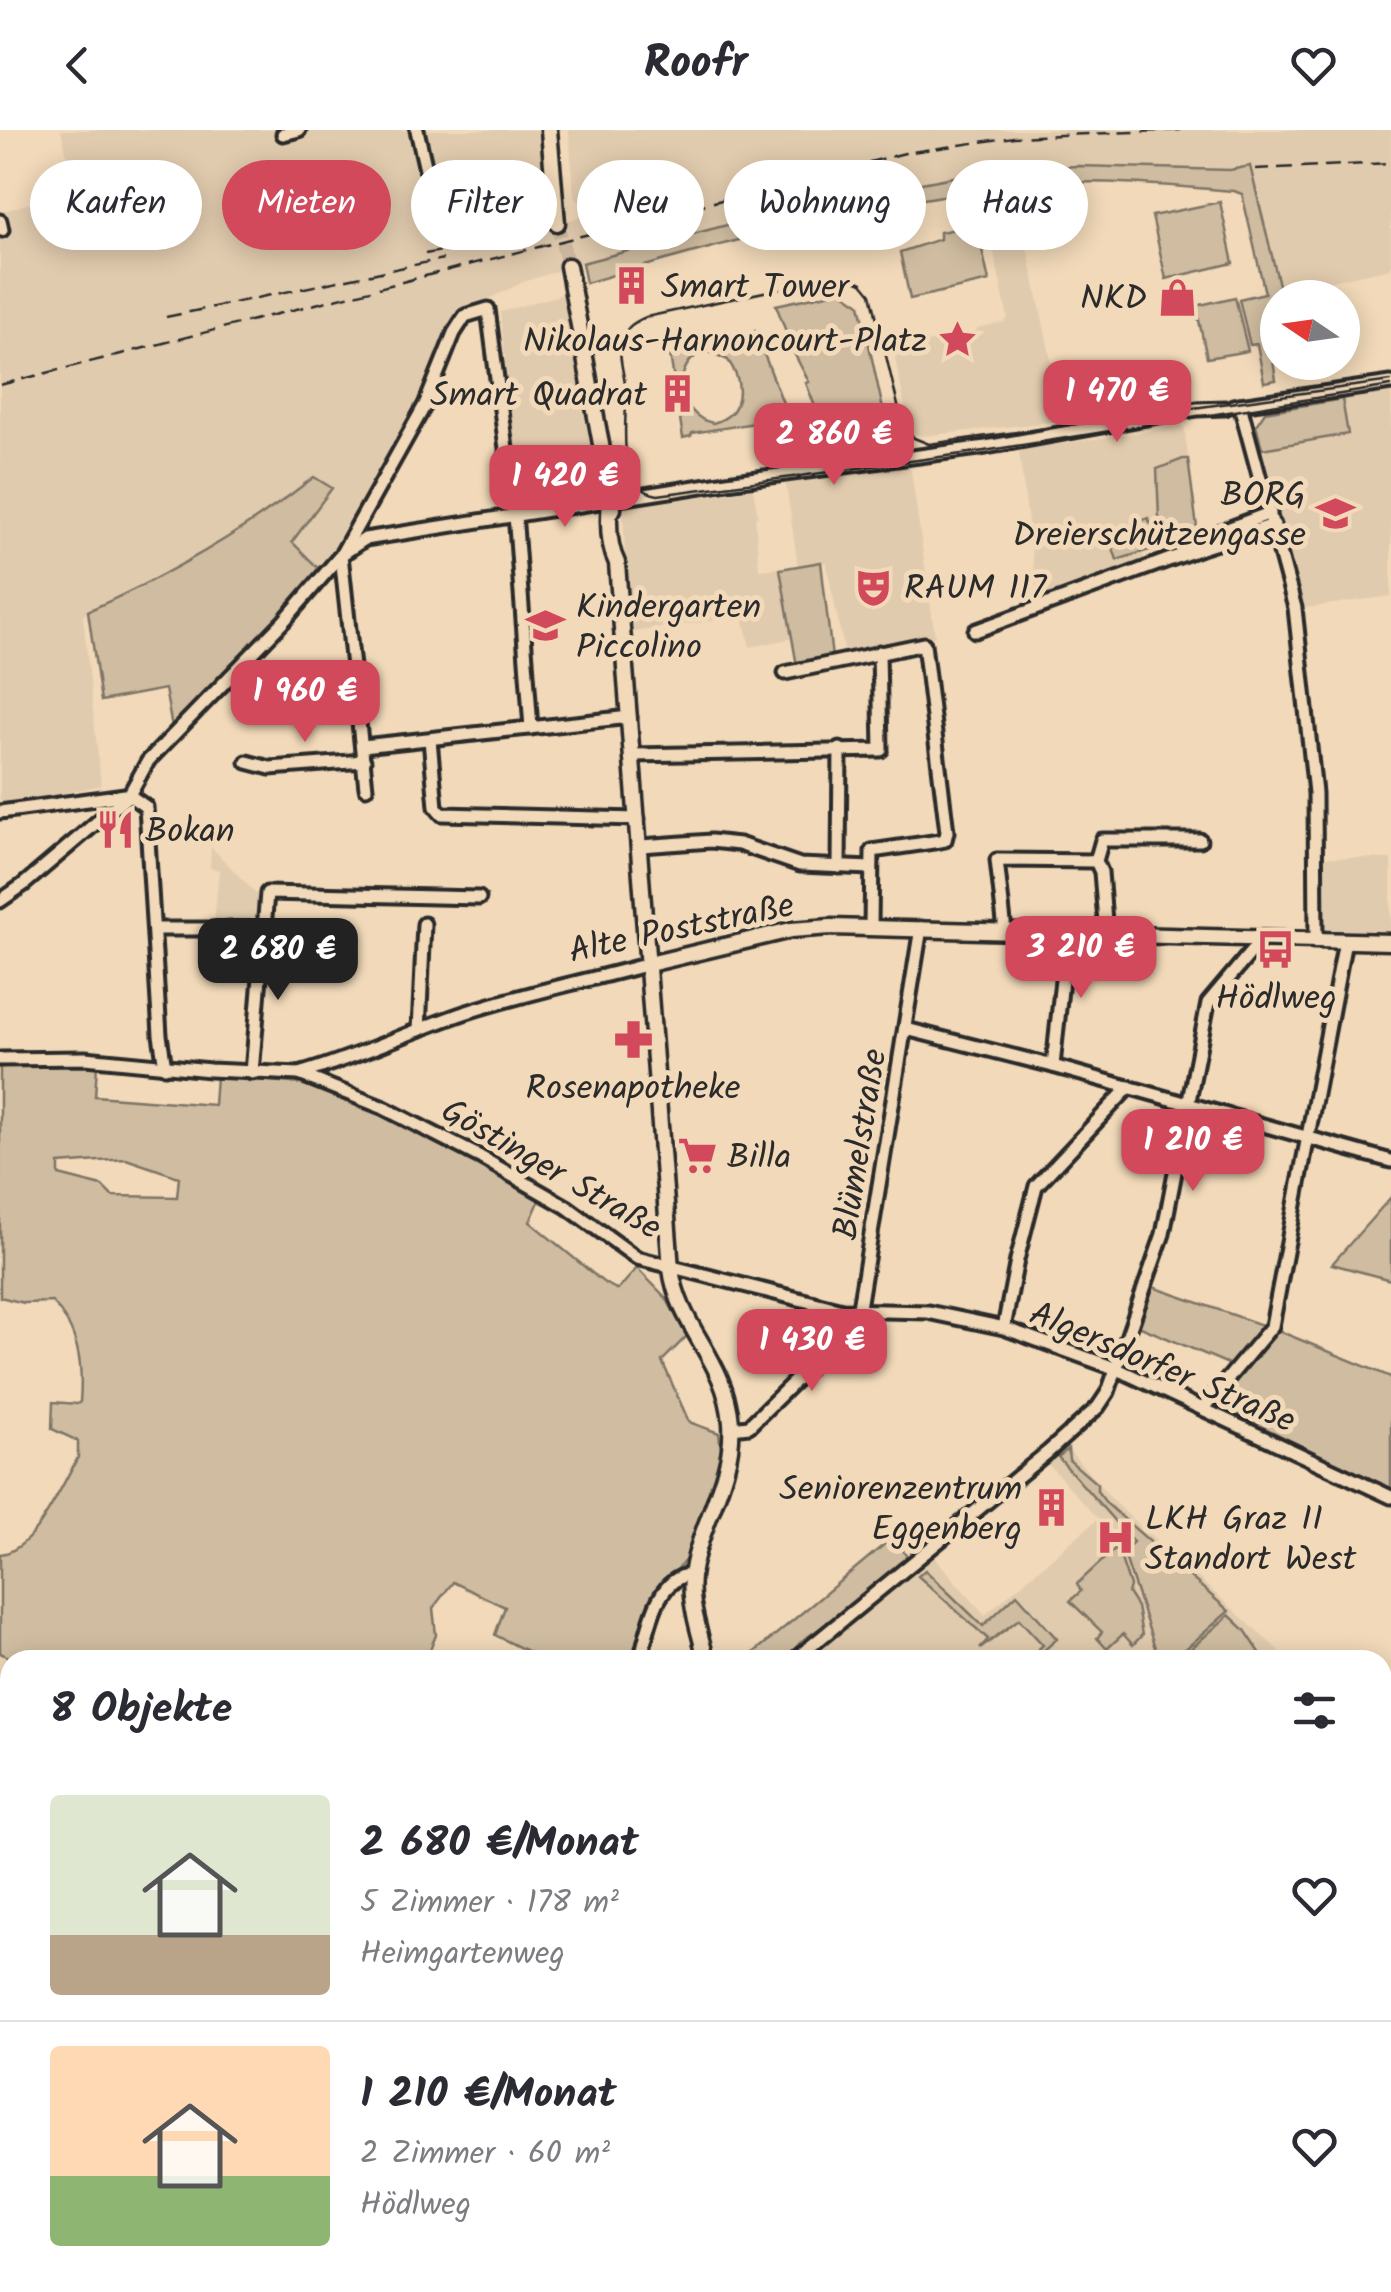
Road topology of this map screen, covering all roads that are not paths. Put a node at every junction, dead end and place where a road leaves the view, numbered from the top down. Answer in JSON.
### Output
{"nodes":[{"id":1,"x":299,"y":130,"type":"edge"},
{"id":2,"x":417,"y":130,"type":"edge"},
{"id":3,"x":549,"y":130,"type":"edge"},
{"id":4,"x":284,"y":134,"type":"dead end"},
{"id":5,"x":424,"y":160,"type":"edge"},
{"id":6,"x":558,"y":223,"type":"tunnel mouth"},
{"id":7,"x":568,"y":266,"type":"tunnel mouth"},
{"id":8,"x":1391,"y":384,"type":"edge"},
{"id":9,"x":1240,"y":405,"type":"junction"},
{"id":10,"x":610,"y":502,"type":"junction"},
{"id":11,"x":514,"y":518,"type":"junction"},
{"id":12,"x":1272,"y":519,"type":"junction"},
{"id":13,"x":341,"y":555,"type":"junction"},
{"id":14,"x":975,"y":631,"type":"dead end"},
{"id":15,"x":879,"y":652,"type":"junction"},
{"id":16,"x":786,"y":673,"type":"dead end"},
{"id":17,"x":630,"y":717,"type":"junction"},
{"id":18,"x":530,"y":728,"type":"junction"},
{"id":19,"x":430,"y":740,"type":"junction"},
{"id":20,"x":363,"y":746,"type":"junction"},
{"id":21,"x":840,"y":749,"type":"junction"},
{"id":22,"x":633,"y":755,"type":"junction"},
{"id":23,"x":364,"y":761,"type":"junction"},
{"id":24,"x":247,"y":762,"type":"dead end"},
{"id":25,"x":366,"y":788,"type":"dead end"},
{"id":26,"x":129,"y":794,"type":"junction"},
{"id":27,"x":0,"y":812,"type":"edge"},
{"id":28,"x":638,"y":820,"type":"junction"},
{"id":29,"x":1200,"y":840,"type":"dead end"},
{"id":30,"x":640,"y":846,"type":"junction"},
{"id":31,"x":1096,"y":862,"type":"junction"},
{"id":32,"x":840,"y":867,"type":"junction"},
{"id":33,"x":870,"y":868,"type":"junction"},
{"id":34,"x":479,"y":898,"type":"dead end"},
{"id":35,"x":0,"y":901,"type":"edge"},
{"id":36,"x":424,"y":924,"type":"dead end"},
{"id":37,"x":871,"y":928,"type":"junction"},
{"id":38,"x":922,"y":928,"type":"junction"},
{"id":39,"x":262,"y":929,"type":"junction"},
{"id":40,"x":154,"y":930,"type":"junction"},
{"id":41,"x":1004,"y":931,"type":"junction"},
{"id":42,"x":1068,"y":932,"type":"junction"},
{"id":43,"x":1106,"y":934,"type":"junction"},
{"id":44,"x":1262,"y":939,"type":"junction"},
{"id":45,"x":1316,"y":940,"type":"junction"},
{"id":46,"x":1345,"y":941,"type":"junction"},
{"id":47,"x":1391,"y":942,"type":"edge"},
{"id":48,"x":649,"y":964,"type":"junction"},
{"id":49,"x":906,"y":1029,"type":"junction"},
{"id":50,"x":419,"y":1030,"type":"junction"},
{"id":51,"x":0,"y":1059,"type":"edge"},
{"id":52,"x":1053,"y":1066,"type":"junction"},
{"id":53,"x":165,"y":1067,"type":"junction"},
{"id":54,"x":252,"y":1073,"type":"junction"},
{"id":55,"x":299,"y":1074,"type":"junction"},
{"id":56,"x":1129,"y":1087,"type":"junction"},
{"id":57,"x":1190,"y":1104,"type":"junction"},
{"id":58,"x":1308,"y":1139,"type":"junction"},
{"id":59,"x":1391,"y":1161,"type":"edge"},
{"id":60,"x":670,"y":1269,"type":"junction"},
{"id":61,"x":860,"y":1311,"type":"junction"},
{"id":62,"x":1004,"y":1328,"type":"junction"},
{"id":63,"x":1117,"y":1369,"type":"junction"},
{"id":64,"x":1204,"y":1407,"type":"junction"},
{"id":65,"x":732,"y":1428,"type":"junction"},
{"id":66,"x":1391,"y":1498,"type":"edge"},
{"id":67,"x":692,"y":1574,"type":"junction"},
{"id":68,"x":643,"y":1650,"type":"edge"},
{"id":69,"x":704,"y":1650,"type":"edge"},
{"id":70,"x":807,"y":1650,"type":"edge"}],
"edges":[{"from":1,"to":4,"type":"street"},
{"from":2,"to":5,"type":"street"},
{"from":3,"to":6,"type":"main road"},
{"from":7,"to":10,"type":"main road"},
{"from":8,"to":9,"type":"street"},
{"from":9,"to":10,"type":"street"},
{"from":9,"to":12,"type":"street"},
{"from":10,"to":11,"type":"street"},
{"from":10,"to":17,"type":"main road"},
{"from":11,"to":13,"type":"street"},
{"from":11,"to":13,"type":"street"},
{"from":11,"to":18,"type":"street"},
{"from":12,"to":14,"type":"street"},
{"from":12,"to":45,"type":"street"},
{"from":13,"to":20,"type":"street"},
{"from":13,"to":26,"type":"street"},
{"from":15,"to":16,"type":"street"},
{"from":15,"to":21,"type":"street"},
{"from":15,"to":33,"type":"street"},
{"from":17,"to":18,"type":"street"},
{"from":17,"to":22,"type":"main road"},
{"from":18,"to":19,"type":"street"},
{"from":19,"to":20,"type":"street"},
{"from":19,"to":28,"type":"street"},
{"from":20,"to":23,"type":"street"},
{"from":21,"to":22,"type":"street"},
{"from":21,"to":32,"type":"street"},
{"from":22,"to":28,"type":"main road"},
{"from":23,"to":24,"type":"street"},
{"from":23,"to":25,"type":"street"},
{"from":26,"to":27,"type":"street"},
{"from":26,"to":35,"type":"street"},
{"from":26,"to":40,"type":"street"},
{"from":28,"to":30,"type":"main road"},
{"from":29,"to":31,"type":"street"},
{"from":30,"to":32,"type":"street"},
{"from":30,"to":48,"type":"main road"},
{"from":31,"to":41,"type":"street"},
{"from":31,"to":43,"type":"street"},
{"from":32,"to":33,"type":"street"},
{"from":33,"to":37,"type":"street"},
{"from":34,"to":39,"type":"street"},
{"from":36,"to":50,"type":"street"},
{"from":37,"to":38,"type":"main road","name":"Alte Poststraße"},
{"from":37,"to":48,"type":"main road","name":"Alte Poststraße"},
{"from":38,"to":41,"type":"main road","name":"Alte Poststraße"},
{"from":38,"to":49,"type":"street","name":"Blümelstraße"},
{"from":39,"to":40,"type":"street"},
{"from":39,"to":54,"type":"street"},
{"from":40,"to":53,"type":"street"},
{"from":41,"to":42,"type":"main road","name":"Alte Poststraße"},
{"from":42,"to":43,"type":"main road","name":"Alte Poststraße"},
{"from":42,"to":52,"type":"street"},
{"from":43,"to":44,"type":"main road","name":"Alte Poststraße"},
{"from":44,"to":45,"type":"main road","name":"Alte Poststraße"},
{"from":44,"to":57,"type":"street"},
{"from":45,"to":46,"type":"main road","name":"Alte Poststraße"},
{"from":46,"to":47,"type":"main road","name":"Alte Poststraße"},
{"from":46,"to":58,"type":"street"},
{"from":48,"to":50,"type":"street","name":"Alte Poststraße"},
{"from":48,"to":60,"type":"main road"},
{"from":49,"to":52,"type":"street"},
{"from":49,"to":61,"type":"street","name":"Blümelstraße"},
{"from":50,"to":55,"type":"street","name":"Alte Poststraße"},
{"from":51,"to":53,"type":"street","name":"Göstinger Straße"},
{"from":52,"to":56,"type":"street"},
{"from":53,"to":54,"type":"street","name":"Göstinger Straße"},
{"from":54,"to":55,"type":"street","name":"Göstinger Straße"},
{"from":55,"to":60,"type":"street","name":"Göstinger Straße"},
{"from":56,"to":57,"type":"street"},
{"from":56,"to":62,"type":"street"},
{"from":57,"to":58,"type":"street"},
{"from":57,"to":63,"type":"street"},
{"from":58,"to":59,"type":"street"},
{"from":58,"to":64,"type":"street"},
{"from":60,"to":61,"type":"street","name":"Algersdorfer Straße"},
{"from":60,"to":65,"type":"main road","name":"Göstinger Straße"},
{"from":61,"to":62,"type":"street","name":"Algersdorfer Straße"},
{"from":61,"to":65,"type":"street","name":"Blümelstraße"},
{"from":62,"to":63,"type":"street","name":"Algersdorfer Straße"},
{"from":63,"to":64,"type":"street","name":"Algersdorfer Straße"},
{"from":63,"to":70,"type":"street"},
{"from":64,"to":66,"type":"street","name":"Algersdorfer Straße"},
{"from":65,"to":67,"type":"main road","name":"Göstinger Straße"},
{"from":67,"to":68,"type":"street"},
{"from":67,"to":69,"type":"main road","name":"Göstinger Straße"}]}
